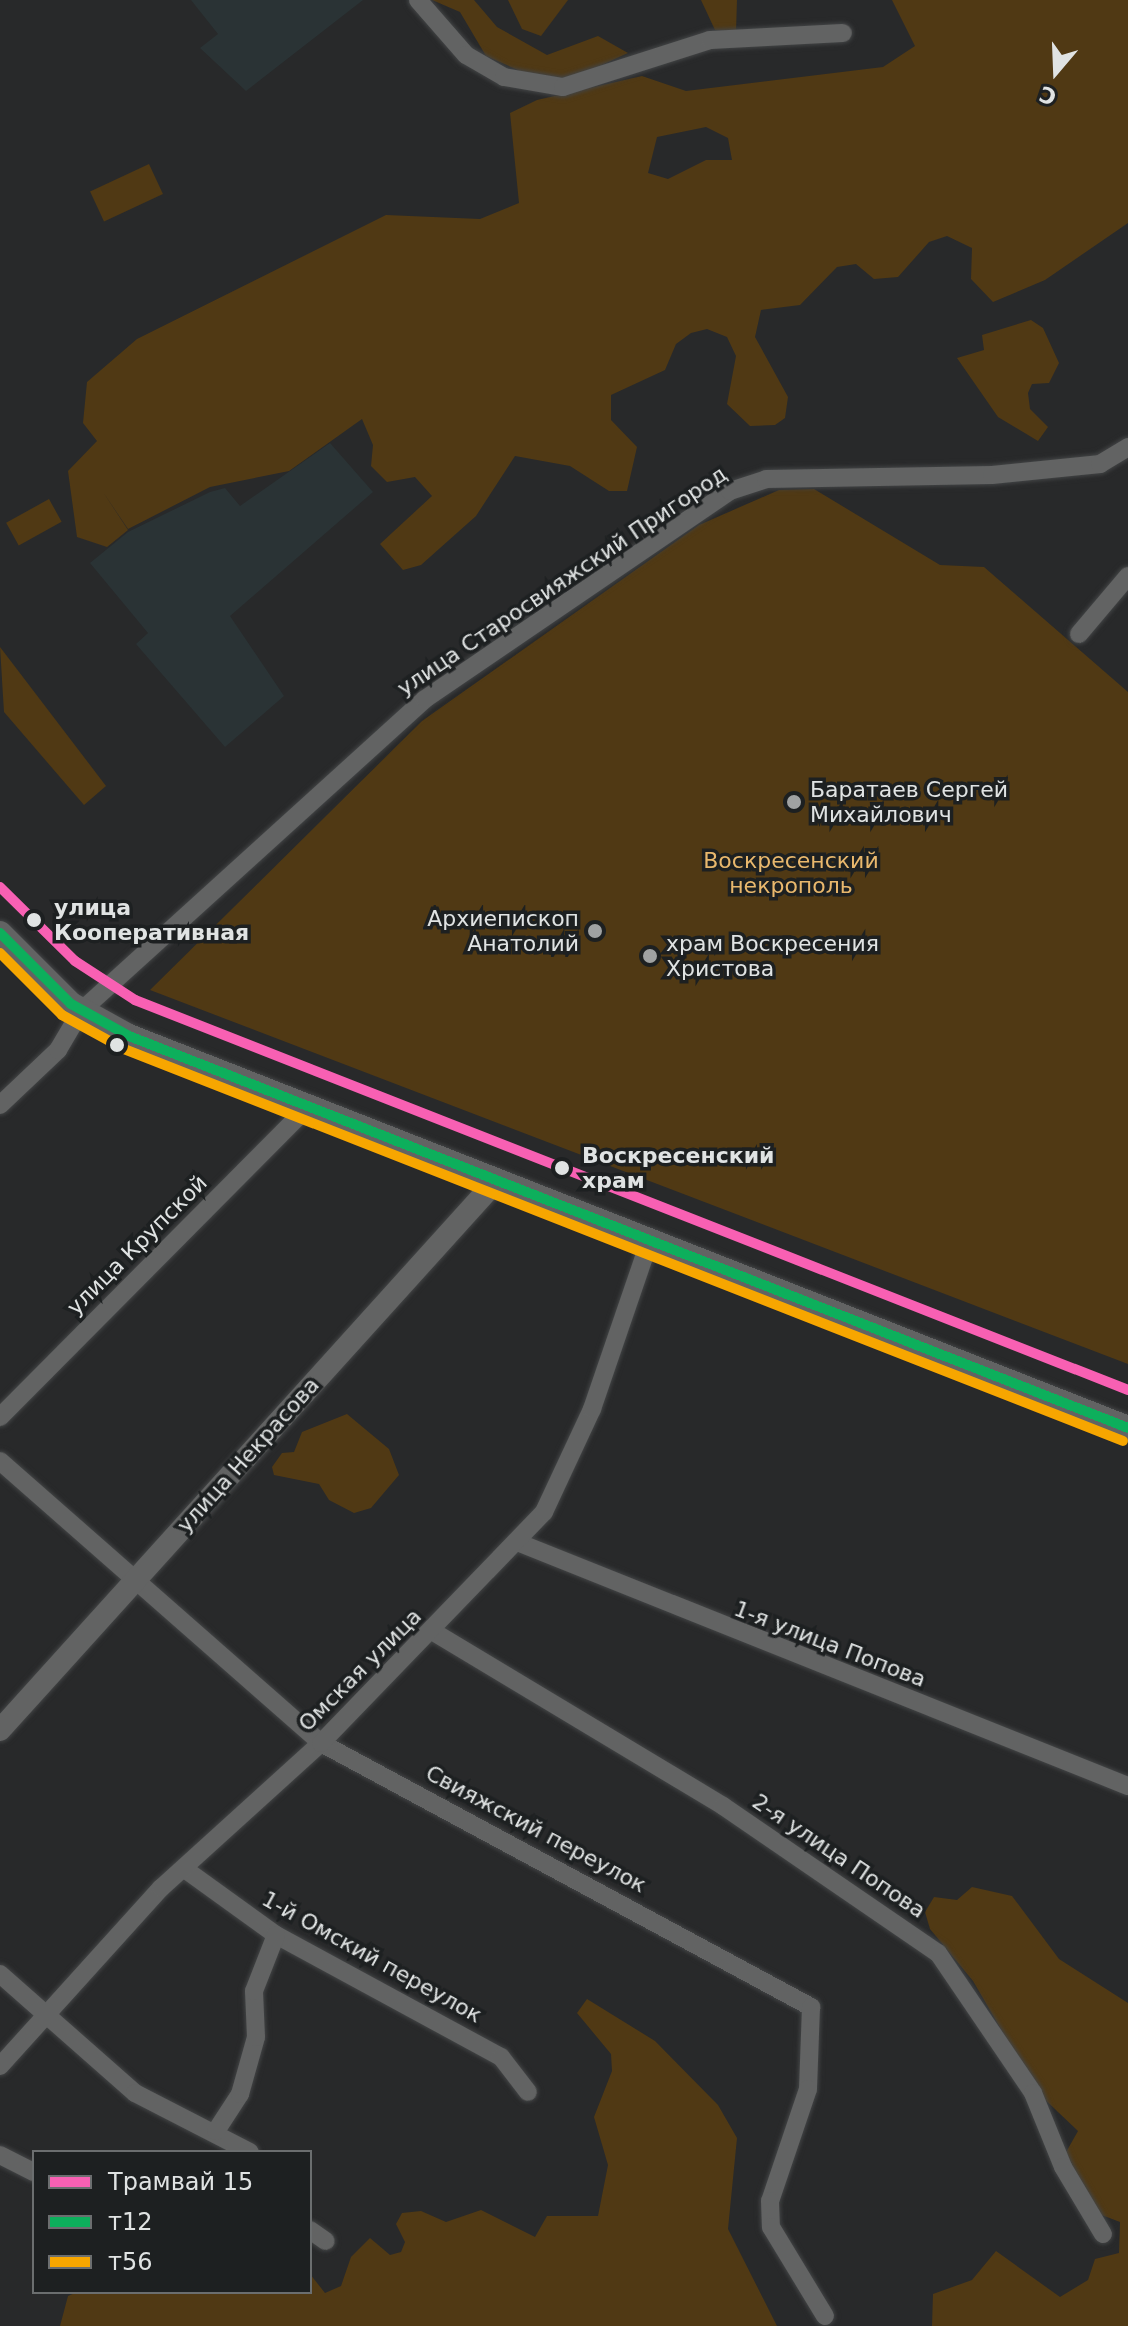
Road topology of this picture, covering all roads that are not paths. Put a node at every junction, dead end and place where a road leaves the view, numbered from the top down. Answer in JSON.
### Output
{"nodes":[{"id":1,"x":418,"y":0,"type":"edge"},
{"id":2,"x":843,"y":33,"type":"dead end"},
{"id":3,"x":1128,"y":447,"type":"edge"},
{"id":4,"x":1128,"y":576,"type":"edge"},
{"id":5,"x":1079,"y":634,"type":"dead end"},
{"id":6,"x":0,"y":933,"type":"edge"},
{"id":7,"x":81,"y":1011,"type":"junction"},
{"id":8,"x":0,"y":1105,"type":"edge"},
{"id":9,"x":308,"y":1107,"type":"junction"},
{"id":10,"x":496,"y":1181,"type":"junction"},
{"id":11,"x":650,"y":1240,"type":"junction"},
{"id":12,"x":0,"y":1417,"type":"edge"},
{"id":13,"x":1128,"y":1428,"type":"edge"},
{"id":14,"x":0,"y":1461,"type":"edge"},
{"id":15,"x":517,"y":1542,"type":"junction"},
{"id":16,"x":132,"y":1583,"type":"junction"},
{"id":17,"x":432,"y":1631,"type":"junction"},
{"id":18,"x":0,"y":1730,"type":"edge"},
{"id":19,"x":321,"y":1743,"type":"junction"},
{"id":20,"x":1128,"y":1786,"type":"edge"},
{"id":21,"x":186,"y":1870,"type":"junction"},
{"id":22,"x":276,"y":1935,"type":"junction"},
{"id":23,"x":0,"y":1974,"type":"edge"},
{"id":24,"x":42,"y":2017,"type":"junction"},
{"id":25,"x":0,"y":2066,"type":"edge"},
{"id":26,"x":528,"y":2092,"type":"dead end"},
{"id":27,"x":216,"y":2131,"type":"junction"},
{"id":28,"x":247,"y":2150,"type":"edge"},
{"id":29,"x":0,"y":2155,"type":"edge"},
{"id":30,"x":32,"y":2171,"type":"edge"},
{"id":31,"x":312,"y":2231,"type":"edge"},
{"id":32,"x":1103,"y":2234,"type":"dead end"},
{"id":33,"x":326,"y":2241,"type":"dead end"},
{"id":34,"x":825,"y":2316,"type":"dead end"}],
"edges":[{"from":1,"to":2,"type":"street"},
{"from":3,"to":7,"type":"street","name":"улица Старосвияжский Пригород"},
{"from":4,"to":5,"type":"street"},
{"from":6,"to":7,"type":"main road"},
{"from":7,"to":8,"type":"street","name":"улица Старосвияжский Пригород"},
{"from":7,"to":9,"type":"main road"},
{"from":9,"to":10,"type":"main road"},
{"from":9,"to":12,"type":"street","name":"улица Крупской"},
{"from":10,"to":11,"type":"main road"},
{"from":10,"to":16,"type":"street","name":"улица Некрасова"},
{"from":11,"to":13,"type":"main road"},
{"from":11,"to":15,"type":"street","name":"Омская улица"},
{"from":14,"to":16,"type":"street","name":"Свияжский переулок"},
{"from":15,"to":17,"type":"street","name":"Омская улица"},
{"from":15,"to":20,"type":"street","name":"1-я улица Попова"},
{"from":16,"to":18,"type":"street","name":"улица Некрасова"},
{"from":16,"to":19,"type":"street","name":"Свияжский переулок"},
{"from":17,"to":19,"type":"street","name":"Омская улица"},
{"from":17,"to":32,"type":"street","name":"2-я улица Попова"},
{"from":19,"to":21,"type":"street","name":"Омская улица"},
{"from":19,"to":34,"type":"street","name":"Свияжский переулок"},
{"from":21,"to":22,"type":"street","name":"1-й Омский переулок"},
{"from":21,"to":24,"type":"street","name":"Омская улица"},
{"from":22,"to":26,"type":"street","name":"1-й Омский переулок"},
{"from":22,"to":27,"type":"street"},
{"from":23,"to":24,"type":"street"},
{"from":24,"to":25,"type":"street","name":"Омская улица"},
{"from":24,"to":27,"type":"street"},
{"from":27,"to":28,"type":"street"},
{"from":29,"to":30,"type":"street"},
{"from":31,"to":33,"type":"street"}]}
